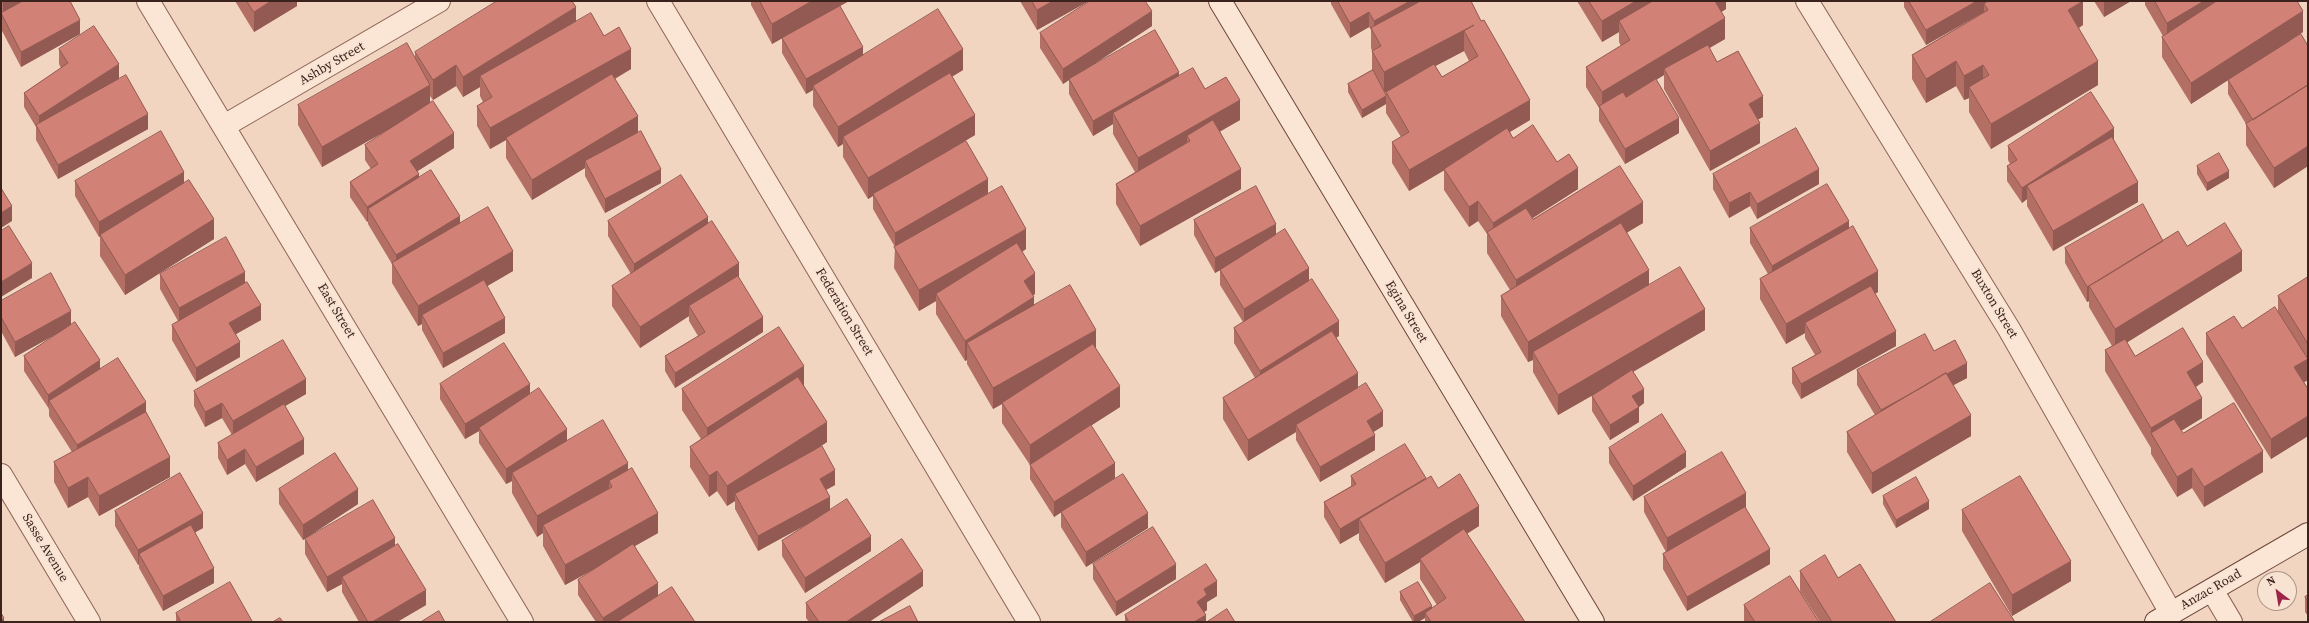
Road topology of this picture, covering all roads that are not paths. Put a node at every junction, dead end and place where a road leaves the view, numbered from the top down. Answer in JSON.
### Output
{"nodes":[{"id":1,"x":148,"y":1,"type":"edge"},
{"id":2,"x":439,"y":1,"type":"edge"},
{"id":3,"x":658,"y":1,"type":"edge"},
{"id":4,"x":1220,"y":1,"type":"edge"},
{"id":5,"x":1807,"y":1,"type":"edge"},
{"id":6,"x":224,"y":126,"type":"junction"},
{"id":7,"x":1,"y":475,"type":"edge"},
{"id":8,"x":2308,"y":534,"type":"edge"},
{"id":9,"x":2212,"y":590,"type":"junction"},
{"id":10,"x":2163,"y":618,"type":"edge"},
{"id":11,"x":89,"y":622,"type":"edge"},
{"id":12,"x":522,"y":622,"type":"edge"},
{"id":13,"x":1030,"y":622,"type":"edge"},
{"id":14,"x":1593,"y":622,"type":"edge"},
{"id":15,"x":2231,"y":622,"type":"edge"}],
"edges":[{"from":1,"to":6,"type":"street","name":"East Street"},
{"from":2,"to":6,"type":"street","name":"Ashby Street"},
{"from":3,"to":13,"type":"street","name":"Federation Street"},
{"from":4,"to":14,"type":"street","name":"Egina Street"},
{"from":5,"to":10,"type":"street","name":"Buxton Street"},
{"from":6,"to":12,"type":"street","name":"East Street"},
{"from":7,"to":11,"type":"street","name":"Sasse Avenue"},
{"from":8,"to":9,"type":"street","name":"Anzac Road"},
{"from":9,"to":10,"type":"street","name":"Anzac Road"},
{"from":9,"to":15,"type":"street"}]}
